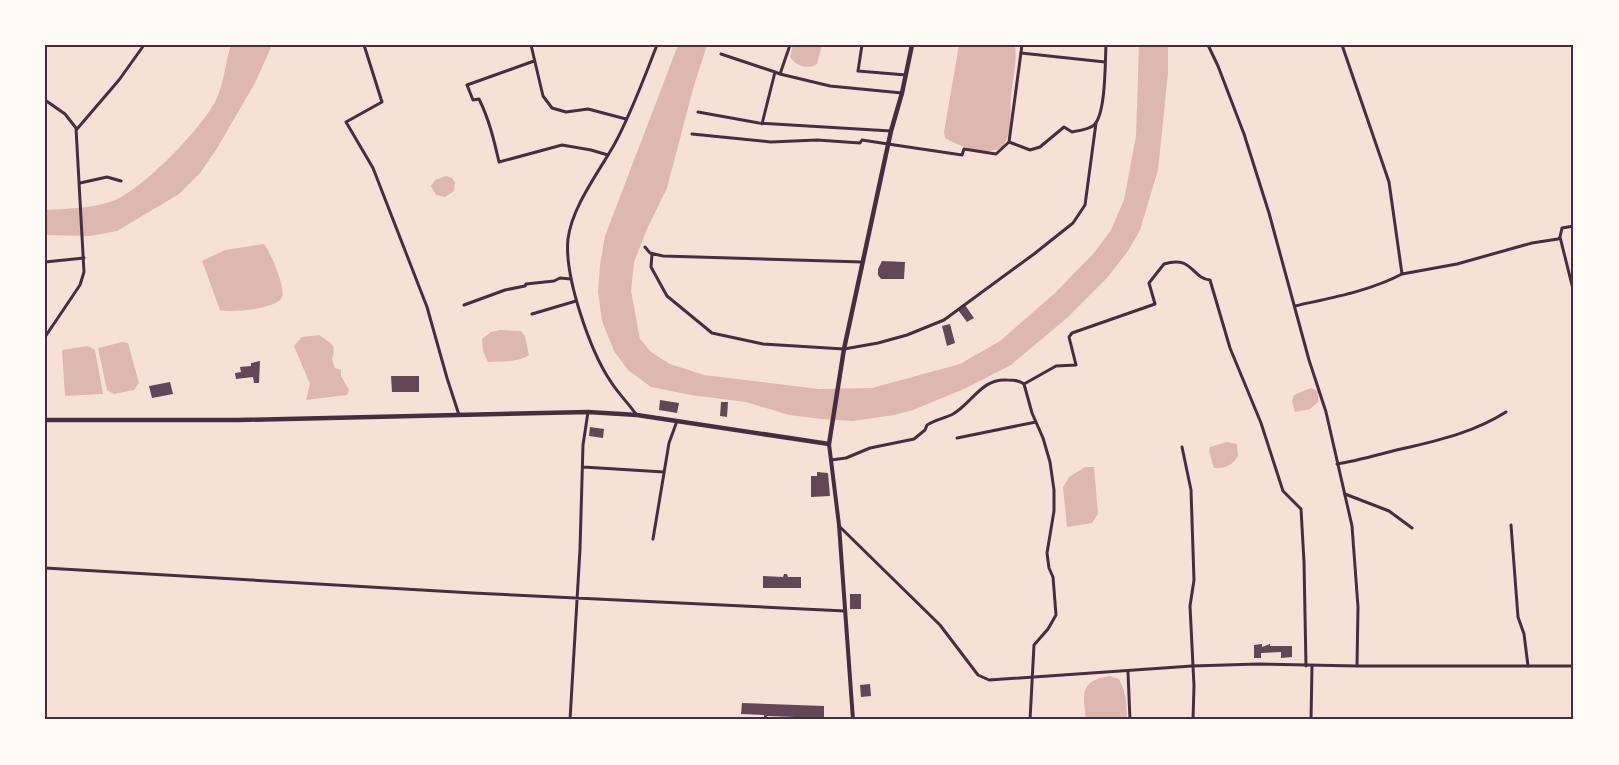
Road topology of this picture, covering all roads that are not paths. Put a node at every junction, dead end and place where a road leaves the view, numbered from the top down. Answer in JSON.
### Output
{"nodes":[{"id":1,"x":144,"y":45,"type":"edge"},
{"id":2,"x":364,"y":45,"type":"edge"},
{"id":3,"x":531,"y":45,"type":"edge"},
{"id":4,"x":657,"y":45,"type":"edge"},
{"id":5,"x":790,"y":45,"type":"edge"},
{"id":6,"x":862,"y":45,"type":"edge"},
{"id":7,"x":912,"y":45,"type":"edge"},
{"id":8,"x":1022,"y":45,"type":"edge"},
{"id":9,"x":1106,"y":45,"type":"edge"},
{"id":10,"x":1208,"y":45,"type":"edge"},
{"id":11,"x":1342,"y":45,"type":"edge"},
{"id":12,"x":1021,"y":53,"type":"junction"},
{"id":13,"x":722,"y":54,"type":"dead end"},
{"id":14,"x":534,"y":61,"type":"junction"},
{"id":15,"x":1106,"y":62,"type":"junction"},
{"id":16,"x":775,"y":72,"type":"junction"},
{"id":17,"x":780,"y":74,"type":"junction"},
{"id":18,"x":906,"y":75,"type":"junction"},
{"id":19,"x":902,"y":93,"type":"junction"},
{"id":20,"x":45,"y":100,"type":"edge"},
{"id":21,"x":698,"y":112,"type":"dead end"},
{"id":22,"x":626,"y":119,"type":"junction"},
{"id":23,"x":762,"y":123,"type":"junction"},
{"id":24,"x":1096,"y":123,"type":"junction"},
{"id":25,"x":76,"y":130,"type":"junction"},
{"id":26,"x":891,"y":131,"type":"junction"},
{"id":27,"x":692,"y":134,"type":"dead end"},
{"id":28,"x":1009,"y":142,"type":"junction"},
{"id":29,"x":888,"y":144,"type":"junction"},
{"id":30,"x":608,"y":155,"type":"junction"},
{"id":31,"x":121,"y":181,"type":"dead end"},
{"id":32,"x":80,"y":185,"type":"junction"},
{"id":33,"x":1574,"y":226,"type":"edge"},
{"id":34,"x":1560,"y":237,"type":"junction"},
{"id":35,"x":645,"y":247,"type":"dead end"},
{"id":36,"x":652,"y":254,"type":"junction"},
{"id":37,"x":84,"y":258,"type":"junction"},
{"id":38,"x":45,"y":262,"type":"edge"},
{"id":39,"x":864,"y":262,"type":"junction"},
{"id":40,"x":1402,"y":274,"type":"junction"},
{"id":41,"x":571,"y":279,"type":"junction"},
{"id":42,"x":1574,"y":293,"type":"edge"},
{"id":43,"x":576,"y":301,"type":"junction"},
{"id":44,"x":464,"y":305,"type":"dead end"},
{"id":45,"x":1294,"y":306,"type":"junction"},
{"id":46,"x":532,"y":314,"type":"dead end"},
{"id":47,"x":45,"y":337,"type":"edge"},
{"id":48,"x":844,"y":349,"type":"junction"},
{"id":49,"x":1024,"y":384,"type":"junction"},
{"id":50,"x":588,"y":412,"type":"junction"},
{"id":51,"x":1506,"y":412,"type":"dead end"},
{"id":52,"x":459,"y":415,"type":"junction"},
{"id":53,"x":637,"y":415,"type":"junction"},
{"id":54,"x":45,"y":420,"type":"edge"},
{"id":55,"x":677,"y":421,"type":"junction"},
{"id":56,"x":1036,"y":422,"type":"junction"},
{"id":57,"x":957,"y":438,"type":"dead end"},
{"id":58,"x":829,"y":444,"type":"junction"},
{"id":59,"x":1182,"y":447,"type":"dead end"},
{"id":60,"x":830,"y":460,"type":"junction"},
{"id":61,"x":1337,"y":464,"type":"junction"},
{"id":62,"x":583,"y":467,"type":"junction"},
{"id":63,"x":664,"y":472,"type":"junction"},
{"id":64,"x":1343,"y":493,"type":"junction"},
{"id":65,"x":839,"y":525,"type":"junction"},
{"id":66,"x":1511,"y":525,"type":"dead end"},
{"id":67,"x":1412,"y":528,"type":"dead end"},
{"id":68,"x":653,"y":539,"type":"dead end"},
{"id":69,"x":45,"y":568,"type":"edge"},
{"id":70,"x":577,"y":598,"type":"junction"},
{"id":71,"x":845,"y":611,"type":"junction"},
{"id":72,"x":1192,"y":666,"type":"junction"},
{"id":73,"x":1306,"y":666,"type":"junction"},
{"id":74,"x":1312,"y":666,"type":"junction"},
{"id":75,"x":1357,"y":666,"type":"junction"},
{"id":76,"x":1528,"y":666,"type":"junction"},
{"id":77,"x":1574,"y":666,"type":"edge"},
{"id":78,"x":1128,"y":672,"type":"junction"},
{"id":79,"x":1033,"y":677,"type":"junction"},
{"id":80,"x":570,"y":720,"type":"edge"},
{"id":81,"x":853,"y":720,"type":"edge"},
{"id":82,"x":1030,"y":720,"type":"edge"},
{"id":83,"x":1130,"y":720,"type":"edge"},
{"id":84,"x":1193,"y":720,"type":"edge"},
{"id":85,"x":1311,"y":720,"type":"edge"}],
"edges":[{"from":1,"to":25,"type":"street"},
{"from":2,"to":52,"type":"street"},
{"from":3,"to":14,"type":"street"},
{"from":4,"to":22,"type":"street"},
{"from":5,"to":17,"type":"street"},
{"from":6,"to":18,"type":"street"},
{"from":7,"to":18,"type":"main road"},
{"from":8,"to":12,"type":"street"},
{"from":9,"to":15,"type":"street"},
{"from":10,"to":45,"type":"street"},
{"from":11,"to":40,"type":"street"},
{"from":12,"to":15,"type":"street"},
{"from":12,"to":28,"type":"street"},
{"from":13,"to":16,"type":"street"},
{"from":14,"to":22,"type":"street"},
{"from":14,"to":30,"type":"street"},
{"from":15,"to":24,"type":"street"},
{"from":16,"to":17,"type":"street"},
{"from":16,"to":23,"type":"street"},
{"from":17,"to":19,"type":"street"},
{"from":18,"to":19,"type":"main road"},
{"from":19,"to":26,"type":"main road"},
{"from":20,"to":25,"type":"street"},
{"from":21,"to":23,"type":"street"},
{"from":22,"to":30,"type":"street"},
{"from":23,"to":26,"type":"street"},
{"from":24,"to":28,"type":"street"},
{"from":24,"to":48,"type":"street"},
{"from":25,"to":32,"type":"street"},
{"from":26,"to":29,"type":"main road"},
{"from":27,"to":29,"type":"street"},
{"from":28,"to":29,"type":"street"},
{"from":29,"to":39,"type":"main road"},
{"from":30,"to":41,"type":"street"},
{"from":31,"to":32,"type":"street"},
{"from":32,"to":37,"type":"street"},
{"from":33,"to":34,"type":"street"},
{"from":34,"to":40,"type":"street"},
{"from":34,"to":42,"type":"street"},
{"from":35,"to":36,"type":"street"},
{"from":36,"to":39,"type":"street"},
{"from":36,"to":48,"type":"street"},
{"from":37,"to":38,"type":"street"},
{"from":37,"to":47,"type":"street"},
{"from":39,"to":48,"type":"main road"},
{"from":40,"to":45,"type":"street"},
{"from":41,"to":43,"type":"street"},
{"from":41,"to":44,"type":"street"},
{"from":43,"to":46,"type":"street"},
{"from":43,"to":53,"type":"street"},
{"from":45,"to":61,"type":"street"},
{"from":48,"to":58,"type":"main road"},
{"from":49,"to":56,"type":"street"},
{"from":49,"to":60,"type":"street"},
{"from":49,"to":73,"type":"street"},
{"from":50,"to":52,"type":"main road"},
{"from":50,"to":53,"type":"main road"},
{"from":50,"to":62,"type":"street"},
{"from":51,"to":61,"type":"street"},
{"from":52,"to":54,"type":"main road"},
{"from":53,"to":55,"type":"main road"},
{"from":55,"to":58,"type":"main road"},
{"from":55,"to":63,"type":"street"},
{"from":56,"to":57,"type":"street"},
{"from":56,"to":79,"type":"street"},
{"from":58,"to":60,"type":"main road"},
{"from":59,"to":72,"type":"street"},
{"from":60,"to":65,"type":"main road"},
{"from":61,"to":64,"type":"street"},
{"from":62,"to":63,"type":"street"},
{"from":62,"to":70,"type":"street"},
{"from":63,"to":68,"type":"street"},
{"from":64,"to":67,"type":"street"},
{"from":64,"to":75,"type":"street"},
{"from":65,"to":71,"type":"main road"},
{"from":65,"to":79,"type":"street"},
{"from":66,"to":76,"type":"street"},
{"from":69,"to":70,"type":"street"},
{"from":70,"to":71,"type":"street"},
{"from":70,"to":80,"type":"street"},
{"from":71,"to":81,"type":"main road"},
{"from":72,"to":73,"type":"street"},
{"from":72,"to":78,"type":"street"},
{"from":72,"to":84,"type":"street"},
{"from":73,"to":74,"type":"street"},
{"from":74,"to":75,"type":"street"},
{"from":74,"to":85,"type":"street"},
{"from":75,"to":76,"type":"street"},
{"from":76,"to":77,"type":"street"},
{"from":78,"to":79,"type":"street"},
{"from":78,"to":83,"type":"street"},
{"from":79,"to":82,"type":"street"}]}
